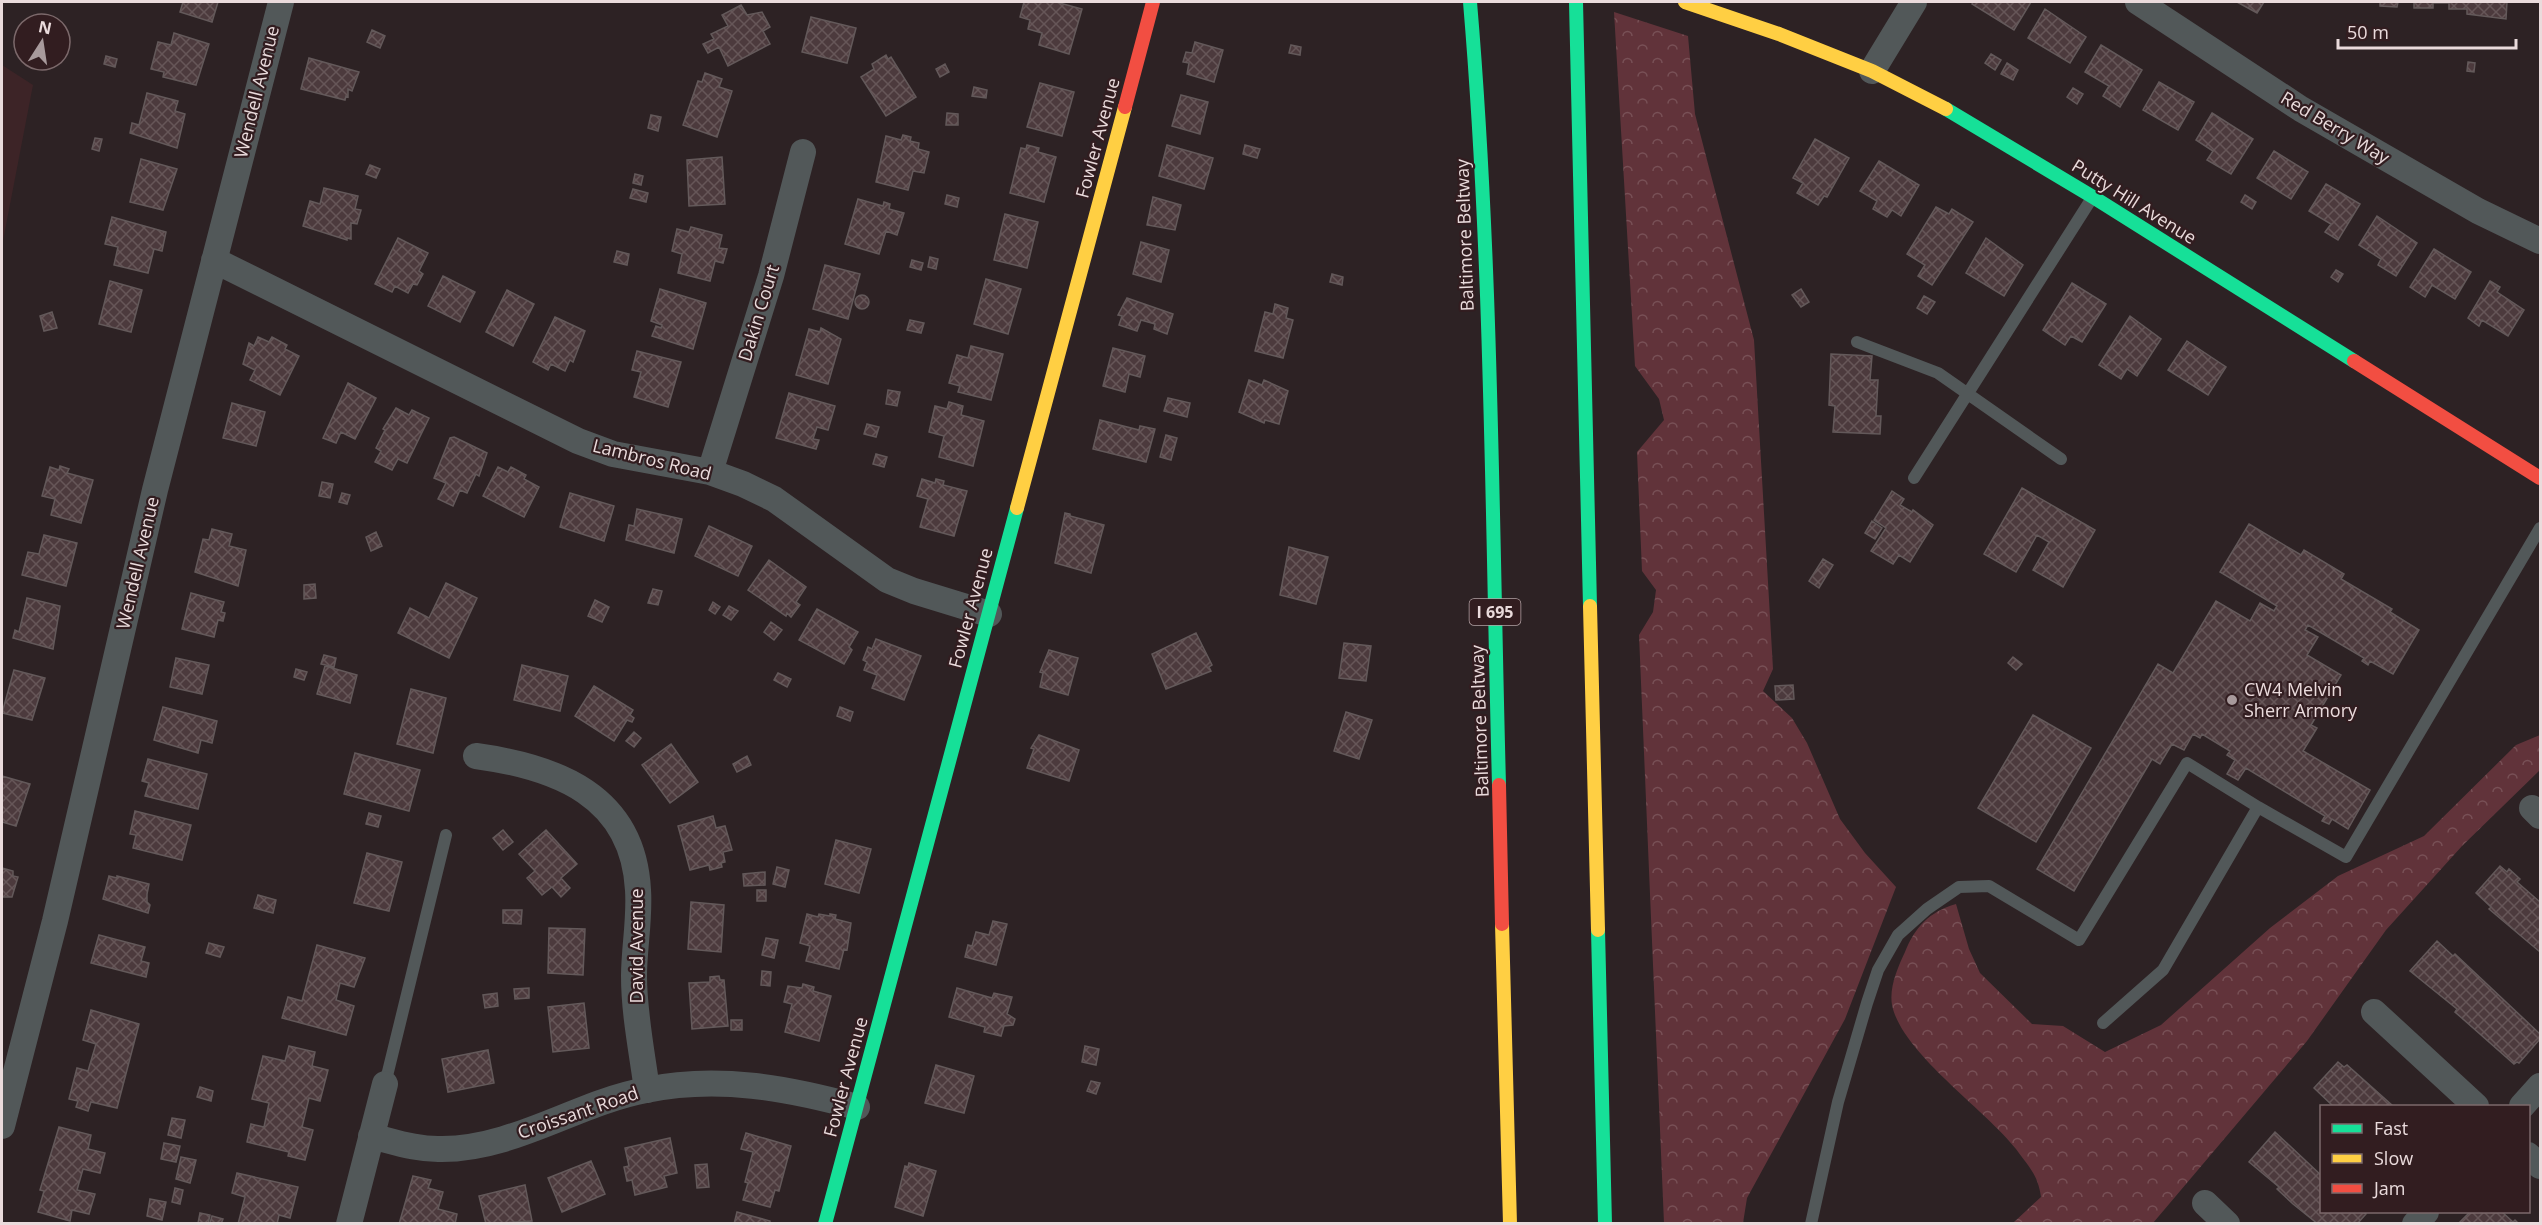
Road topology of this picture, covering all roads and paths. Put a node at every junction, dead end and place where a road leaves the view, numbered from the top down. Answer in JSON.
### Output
{"nodes":[{"id":1,"x":281,"y":2,"type":"edge"},
{"id":2,"x":1153,"y":2,"type":"edge"},
{"id":3,"x":1470,"y":2,"type":"edge"},
{"id":4,"x":1575,"y":2,"type":"edge"},
{"id":5,"x":1685,"y":2,"type":"edge"},
{"id":6,"x":1914,"y":2,"type":"edge"},
{"id":7,"x":2140,"y":2,"type":"edge"},
{"id":8,"x":1872,"y":71,"type":"junction"},
{"id":9,"x":803,"y":152,"type":"dead end"},
{"id":10,"x":2093,"y":197,"type":"junction"},
{"id":11,"x":2541,"y":242,"type":"edge"},
{"id":12,"x":214,"y":260,"type":"junction"},
{"id":13,"x":1857,"y":342,"type":"dead end"},
{"id":14,"x":1968,"y":393,"type":"junction"},
{"id":15,"x":2061,"y":459,"type":"dead end"},
{"id":16,"x":710,"y":472,"type":"junction"},
{"id":17,"x":1914,"y":478,"type":"dead end"},
{"id":18,"x":2541,"y":478,"type":"edge"},
{"id":19,"x":2541,"y":528,"type":"edge"},
{"id":20,"x":988,"y":614,"type":"junction"},
{"id":21,"x":476,"y":756,"type":"dead end"},
{"id":22,"x":2258,"y":807,"type":"junction"},
{"id":23,"x":446,"y":836,"type":"dead end"},
{"id":24,"x":2374,"y":1012,"type":"dead end"},
{"id":25,"x":2103,"y":1023,"type":"dead end"},
{"id":26,"x":385,"y":1084,"type":"joint"},
{"id":27,"x":2541,"y":1086,"type":"edge"},
{"id":28,"x":647,"y":1090,"type":"junction"},
{"id":29,"x":2474,"y":1105,"type":"edge"},
{"id":30,"x":2524,"y":1105,"type":"edge"},
{"id":31,"x":857,"y":1107,"type":"junction"},
{"id":32,"x":2,"y":1126,"type":"edge"},
{"id":33,"x":371,"y":1136,"type":"junction"},
{"id":34,"x":2205,"y":1203,"type":"dead end"},
{"id":35,"x":349,"y":1224,"type":"edge"},
{"id":36,"x":825,"y":1224,"type":"edge"},
{"id":37,"x":1510,"y":1224,"type":"edge"},
{"id":38,"x":1605,"y":1224,"type":"edge"},
{"id":39,"x":1811,"y":1224,"type":"edge"},
{"id":40,"x":2227,"y":1224,"type":"edge"}],
"edges":[{"from":1,"to":12,"type":"street","name":"Wendell Avenue"},
{"from":2,"to":20,"type":"main road","name":"Fowler Avenue"},
{"from":3,"to":37,"type":"main road","name":"Baltimore Beltway","number":"I 695"},
{"from":4,"to":38,"type":"main road"},
{"from":5,"to":8,"type":"main road","name":"Putty Hill Avenue"},
{"from":6,"to":8,"type":"street"},
{"from":7,"to":11,"type":"street","name":"Red Berry Way"},
{"from":8,"to":10,"type":"main road","name":"Putty Hill Avenue"},
{"from":9,"to":16,"type":"street","name":"Dakin Court"},
{"from":10,"to":14,"type":"lane"},
{"from":10,"to":18,"type":"main road","name":"Putty Hill Avenue"},
{"from":12,"to":16,"type":"street","name":"Lambros Road"},
{"from":12,"to":32,"type":"street","name":"Wendell Avenue"},
{"from":13,"to":14,"type":"lane"},
{"from":14,"to":15,"type":"lane"},
{"from":14,"to":17,"type":"lane"},
{"from":16,"to":20,"type":"street","name":"Lambros Road"},
{"from":19,"to":22,"type":"lane"},
{"from":20,"to":31,"type":"main road","name":"Fowler Avenue"},
{"from":21,"to":28,"type":"street","name":"David Avenue"},
{"from":22,"to":25,"type":"lane"},
{"from":22,"to":39,"type":"lane"},
{"from":23,"to":26,"type":"lane"},
{"from":24,"to":29,"type":"street"},
{"from":26,"to":33,"type":"street"},
{"from":27,"to":30,"type":"street"},
{"from":28,"to":31,"type":"street","name":"Croissant Road"},
{"from":28,"to":33,"type":"street","name":"Croissant Road"},
{"from":31,"to":36,"type":"main road","name":"Fowler Avenue"},
{"from":33,"to":35,"type":"street"},
{"from":34,"to":40,"type":"street"}]}
